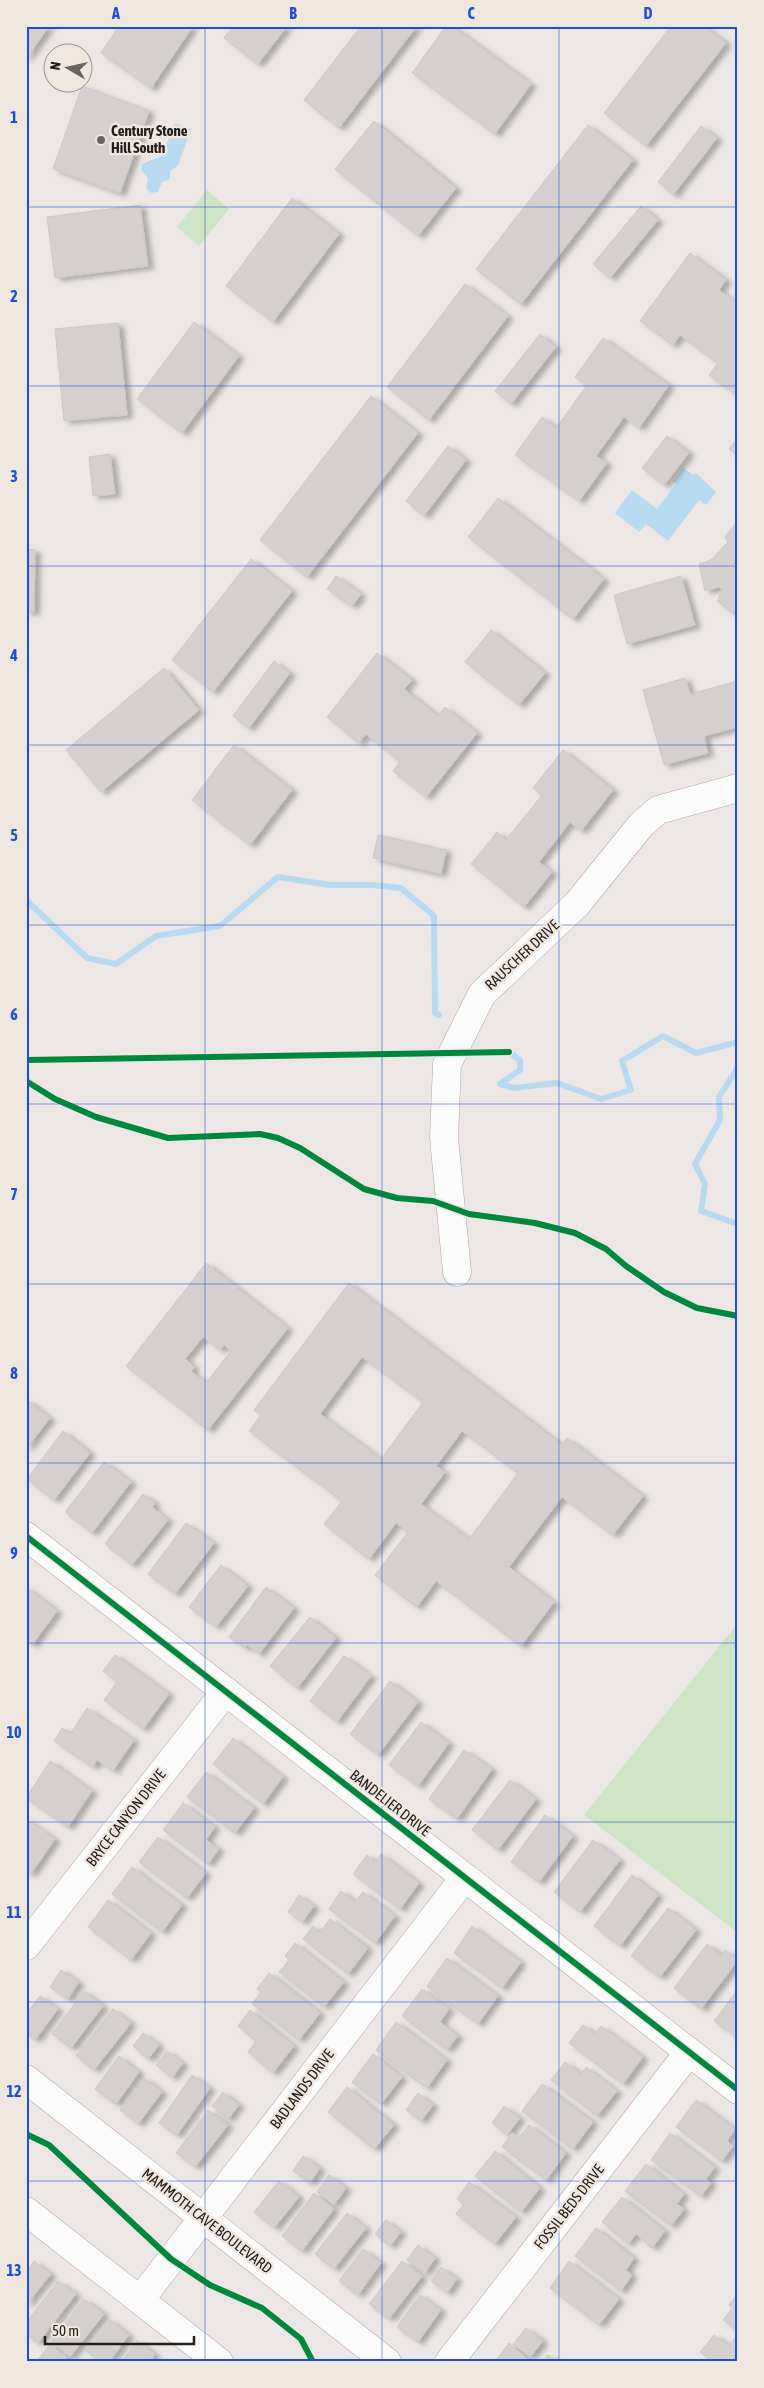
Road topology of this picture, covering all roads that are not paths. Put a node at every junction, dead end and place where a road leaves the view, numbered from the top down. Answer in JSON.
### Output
{"nodes":[{"id":1,"x":738,"y":788,"type":"edge"},
{"id":2,"x":457,"y":1272,"type":"dead end"},
{"id":3,"x":26,"y":1536,"type":"edge"},
{"id":4,"x":226,"y":1691,"type":"junction"},
{"id":5,"x":465,"y":1877,"type":"junction"},
{"id":6,"x":26,"y":1946,"type":"edge"},
{"id":7,"x":690,"y":2052,"type":"junction"},
{"id":8,"x":26,"y":2079,"type":"edge"},
{"id":9,"x":738,"y":2090,"type":"edge"},
{"id":10,"x":26,"y":2211,"type":"edge"},
{"id":11,"x":203,"y":2218,"type":"junction"},
{"id":12,"x":140,"y":2300,"type":"junction"},
{"id":13,"x":219,"y":2362,"type":"edge"},
{"id":14,"x":387,"y":2362,"type":"edge"},
{"id":15,"x":449,"y":2362,"type":"edge"}],
"edges":[{"from":1,"to":2,"type":"street","name":"RAUSCHER DRIVE"},
{"from":3,"to":4,"type":"street","name":"BANDELIER DRIVE"},
{"from":4,"to":5,"type":"street","name":"BANDELIER DRIVE"},
{"from":4,"to":6,"type":"street","name":"BRYCE CANYON DRIVE"},
{"from":5,"to":7,"type":"street","name":"BANDELIER DRIVE"},
{"from":5,"to":11,"type":"street","name":"BADLANDS DRIVE"},
{"from":7,"to":9,"type":"street","name":"BANDELIER DRIVE"},
{"from":7,"to":15,"type":"street","name":"FOSSIL BEDS DRIVE"},
{"from":8,"to":11,"type":"street","name":"MAMMOTH CAVE BOULEVARD"},
{"from":10,"to":12,"type":"street"},
{"from":11,"to":12,"type":"street","name":"BADLANDS DRIVE"},
{"from":11,"to":14,"type":"street","name":"MAMMOTH CAVE BOULEVARD"},
{"from":12,"to":13,"type":"street"}]}
